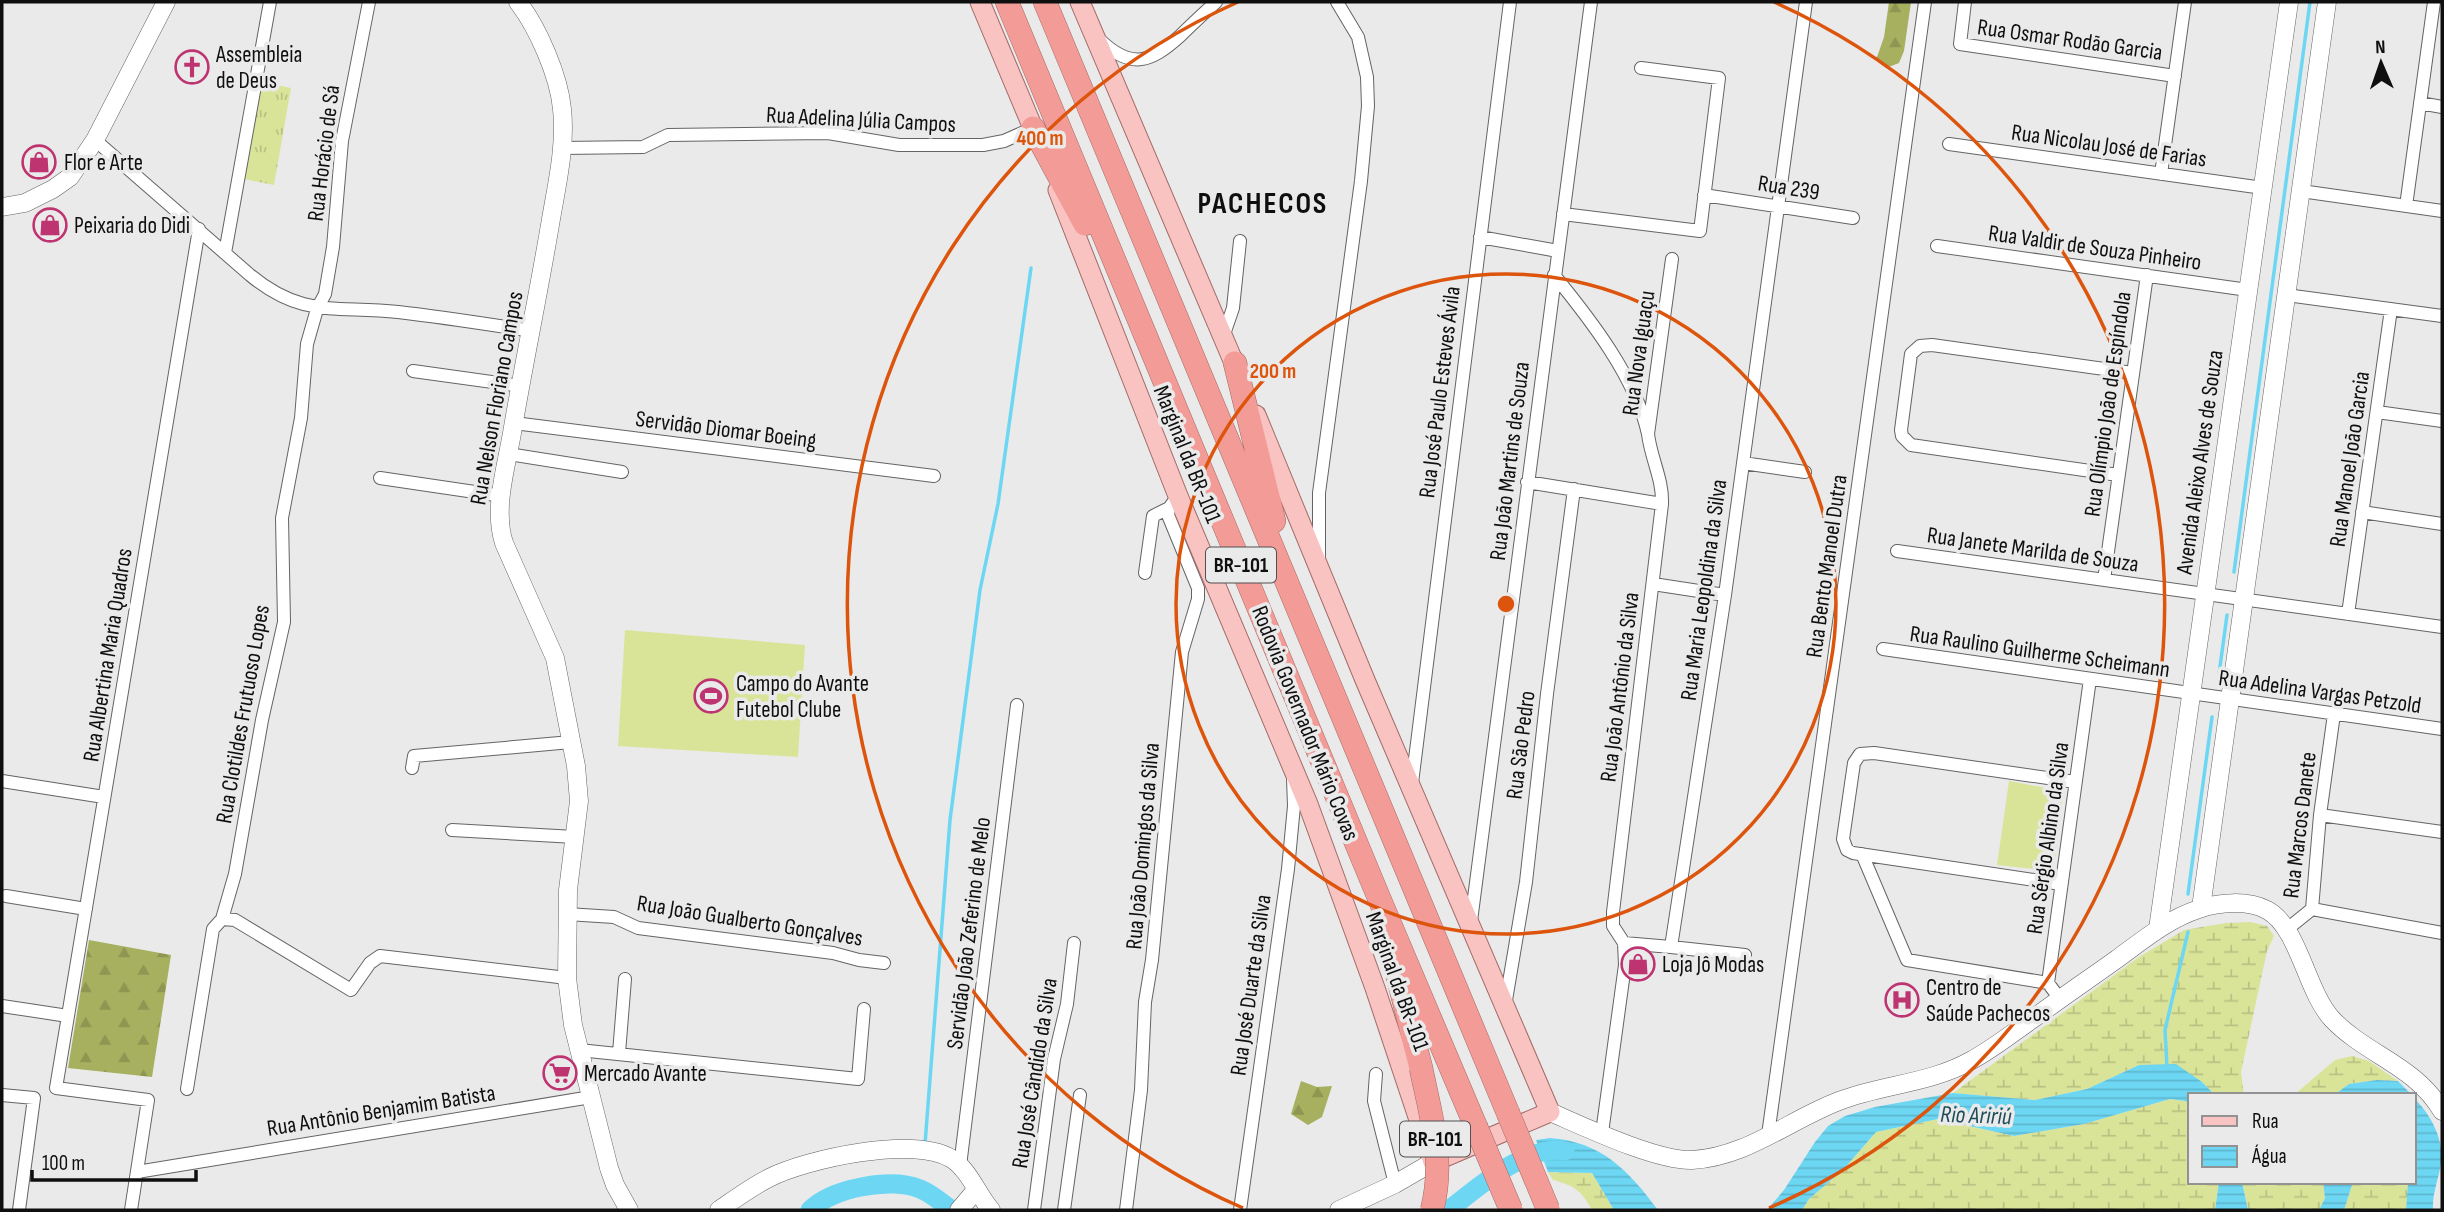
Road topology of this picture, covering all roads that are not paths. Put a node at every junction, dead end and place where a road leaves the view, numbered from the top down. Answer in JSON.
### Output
{"nodes":[{"id":1,"x":166,"y":2,"type":"edge"},
{"id":2,"x":270,"y":2,"type":"edge"},
{"id":3,"x":369,"y":2,"type":"edge"},
{"id":4,"x":518,"y":2,"type":"edge"},
{"id":5,"x":980,"y":2,"type":"edge"},
{"id":6,"x":1007,"y":2,"type":"edge"},
{"id":7,"x":1045,"y":2,"type":"edge"},
{"id":8,"x":1080,"y":2,"type":"edge"},
{"id":9,"x":1216,"y":2,"type":"edge"},
{"id":10,"x":1337,"y":2,"type":"edge"},
{"id":11,"x":1510,"y":2,"type":"edge"},
{"id":12,"x":1591,"y":2,"type":"edge"},
{"id":13,"x":1806,"y":2,"type":"edge"},
{"id":14,"x":1924,"y":2,"type":"edge"},
{"id":15,"x":1965,"y":2,"type":"edge"},
{"id":16,"x":2185,"y":2,"type":"edge"},
{"id":17,"x":2289,"y":2,"type":"edge"},
{"id":18,"x":2327,"y":2,"type":"edge"},
{"id":19,"x":2434,"y":2,"type":"edge"},
{"id":20,"x":2442,"y":3,"type":"edge"},
{"id":21,"x":1094,"y":35,"type":"junction"},
{"id":22,"x":1641,"y":68,"type":"dead end"},
{"id":23,"x":2175,"y":76,"type":"junction"},
{"id":24,"x":2420,"y":103,"type":"junction"},
{"id":25,"x":2442,"y":107,"type":"edge"},
{"id":26,"x":1033,"y":128,"type":"junction"},
{"id":27,"x":95,"y":140,"type":"junction"},
{"id":28,"x":1949,"y":144,"type":"dead end"},
{"id":29,"x":561,"y":148,"type":"junction"},
{"id":30,"x":2161,"y":174,"type":"junction"},
{"id":31,"x":2263,"y":188,"type":"junction"},
{"id":32,"x":2301,"y":191,"type":"junction"},
{"id":33,"x":1711,"y":196,"type":"junction"},
{"id":34,"x":1778,"y":206,"type":"junction"},
{"id":35,"x":2406,"y":206,"type":"junction"},
{"id":36,"x":2,"y":207,"type":"edge"},
{"id":37,"x":2442,"y":211,"type":"edge"},
{"id":38,"x":1563,"y":214,"type":"junction"},
{"id":39,"x":1853,"y":218,"type":"dead end"},
{"id":40,"x":199,"y":229,"type":"junction"},
{"id":41,"x":1480,"y":237,"type":"junction"},
{"id":42,"x":1240,"y":241,"type":"dead end"},
{"id":43,"x":1937,"y":246,"type":"dead end"},
{"id":44,"x":1558,"y":251,"type":"junction"},
{"id":45,"x":225,"y":253,"type":"junction"},
{"id":46,"x":1672,"y":258,"type":"dead end"},
{"id":47,"x":1554,"y":275,"type":"junction"},
{"id":48,"x":2147,"y":275,"type":"junction"},
{"id":49,"x":2248,"y":290,"type":"junction"},
{"id":50,"x":2287,"y":295,"type":"junction"},
{"id":51,"x":317,"y":309,"type":"junction"},
{"id":52,"x":2392,"y":309,"type":"junction"},
{"id":53,"x":2442,"y":316,"type":"edge"},
{"id":54,"x":532,"y":331,"type":"junction"},
{"id":55,"x":1223,"y":337,"type":"junction"},
{"id":56,"x":1147,"y":340,"type":"junction"},
{"id":57,"x":1235,"y":363,"type":"junction"},
{"id":58,"x":413,"y":371,"type":"dead end"},
{"id":59,"x":2133,"y":373,"type":"junction"},
{"id":60,"x":521,"y":386,"type":"junction"},
{"id":61,"x":2377,"y":412,"type":"junction"},
{"id":62,"x":2442,"y":421,"type":"edge"},
{"id":63,"x":514,"y":423,"type":"junction"},
{"id":64,"x":1648,"y":434,"type":"junction"},
{"id":65,"x":508,"y":454,"type":"junction"},
{"id":66,"x":1743,"y":463,"type":"junction"},
{"id":67,"x":622,"y":472,"type":"dead end"},
{"id":68,"x":1805,"y":472,"type":"dead end"},
{"id":69,"x":2119,"y":475,"type":"junction"},
{"id":70,"x":934,"y":476,"type":"dead end"},
{"id":71,"x":380,"y":478,"type":"dead end"},
{"id":72,"x":1527,"y":482,"type":"junction"},
{"id":73,"x":1574,"y":489,"type":"junction"},
{"id":74,"x":502,"y":496,"type":"junction"},
{"id":75,"x":1173,"y":502,"type":"junction"},
{"id":76,"x":1662,"y":504,"type":"junction"},
{"id":77,"x":2362,"y":512,"type":"junction"},
{"id":78,"x":2442,"y":524,"type":"edge"},
{"id":79,"x":1896,"y":551,"type":"dead end"},
{"id":80,"x":1319,"y":568,"type":"junction"},
{"id":81,"x":1145,"y":573,"type":"dead end"},
{"id":82,"x":2104,"y":580,"type":"junction"},
{"id":83,"x":1653,"y":584,"type":"junction"},
{"id":84,"x":1291,"y":592,"type":"junction"},
{"id":85,"x":2205,"y":594,"type":"junction"},
{"id":86,"x":1725,"y":596,"type":"junction"},
{"id":87,"x":2244,"y":599,"type":"junction"},
{"id":88,"x":2348,"y":614,"type":"junction"},
{"id":89,"x":2442,"y":627,"type":"edge"},
{"id":90,"x":1883,"y":649,"type":"dead end"},
{"id":91,"x":2090,"y":679,"type":"junction"},
{"id":92,"x":2191,"y":694,"type":"junction"},
{"id":93,"x":2230,"y":699,"type":"junction"},
{"id":94,"x":1017,"y":705,"type":"dead end"},
{"id":95,"x":2334,"y":714,"type":"junction"},
{"id":96,"x":2442,"y":729,"type":"edge"},
{"id":97,"x":571,"y":742,"type":"junction"},
{"id":98,"x":1292,"y":765,"type":"junction"},
{"id":99,"x":412,"y":768,"type":"dead end"},
{"id":100,"x":2,"y":780,"type":"edge"},
{"id":101,"x":2076,"y":782,"type":"junction"},
{"id":102,"x":1411,"y":787,"type":"junction"},
{"id":103,"x":104,"y":797,"type":"junction"},
{"id":104,"x":2320,"y":816,"type":"junction"},
{"id":105,"x":452,"y":830,"type":"dead end"},
{"id":106,"x":2442,"y":832,"type":"edge"},
{"id":107,"x":575,"y":837,"type":"junction"},
{"id":108,"x":1861,"y":854,"type":"junction"},
{"id":109,"x":2062,"y":884,"type":"junction"},
{"id":110,"x":6,"y":896,"type":"dead end"},
{"id":111,"x":1379,"y":898,"type":"junction"},
{"id":112,"x":2201,"y":908,"type":"junction"},
{"id":113,"x":86,"y":909,"type":"junction"},
{"id":114,"x":2312,"y":909,"type":"junction"},
{"id":115,"x":567,"y":914,"type":"junction"},
{"id":116,"x":222,"y":919,"type":"junction"},
{"id":117,"x":1471,"y":926,"type":"junction"},
{"id":118,"x":2158,"y":929,"type":"junction"},
{"id":119,"x":2286,"y":930,"type":"junction"},
{"id":120,"x":2442,"y":933,"type":"edge"},
{"id":121,"x":1074,"y":943,"type":"dead end"},
{"id":122,"x":1624,"y":943,"type":"junction"},
{"id":123,"x":1671,"y":947,"type":"junction"},
{"id":124,"x":1745,"y":955,"type":"dead end"},
{"id":125,"x":884,"y":963,"type":"dead end"},
{"id":126,"x":567,"y":978,"type":"junction"},
{"id":127,"x":625,"y":979,"type":"dead end"},
{"id":128,"x":2048,"y":983,"type":"junction"},
{"id":129,"x":2060,"y":999,"type":"junction"},
{"id":130,"x":2,"y":1006,"type":"edge"},
{"id":131,"x":1505,"y":1006,"type":"junction"},
{"id":132,"x":864,"y":1009,"type":"dead end"},
{"id":133,"x":68,"y":1016,"type":"junction"},
{"id":134,"x":579,"y":1049,"type":"junction"},
{"id":135,"x":619,"y":1054,"type":"junction"},
{"id":136,"x":1376,"y":1074,"type":"dead end"},
{"id":137,"x":187,"y":1089,"type":"dead end"},
{"id":138,"x":2,"y":1095,"type":"edge"},
{"id":139,"x":1080,"y":1095,"type":"dead end"},
{"id":140,"x":591,"y":1097,"type":"junction"},
{"id":141,"x":2442,"y":1111,"type":"edge"},
{"id":142,"x":1550,"y":1112,"type":"junction"},
{"id":143,"x":1602,"y":1133,"type":"junction"},
{"id":144,"x":1769,"y":1135,"type":"junction"},
{"id":145,"x":1433,"y":1162,"type":"junction"},
{"id":146,"x":960,"y":1166,"type":"junction"},
{"id":147,"x":137,"y":1172,"type":"junction"},
{"id":148,"x":1395,"y":1184,"type":"junction"},
{"id":149,"x":967,"y":1200,"type":"edge"},
{"id":150,"x":19,"y":1210,"type":"edge"},
{"id":151,"x":131,"y":1210,"type":"edge"},
{"id":152,"x":629,"y":1210,"type":"edge"},
{"id":153,"x":719,"y":1210,"type":"edge"},
{"id":154,"x":991,"y":1210,"type":"edge"},
{"id":155,"x":1034,"y":1210,"type":"edge"},
{"id":156,"x":1064,"y":1210,"type":"edge"},
{"id":157,"x":1126,"y":1210,"type":"edge"},
{"id":158,"x":1240,"y":1210,"type":"edge"},
{"id":159,"x":1339,"y":1210,"type":"edge"},
{"id":160,"x":1432,"y":1210,"type":"edge"},
{"id":161,"x":1511,"y":1210,"type":"edge"},
{"id":162,"x":1548,"y":1210,"type":"edge"}],
"edges":[{"from":1,"to":27,"type":"street"},
{"from":2,"to":45,"type":"street"},
{"from":3,"to":51,"type":"street","name":"Rua Horácio de Sá"},
{"from":4,"to":29,"type":"street","name":"Rua Nelson Floriano Campos"},
{"from":5,"to":26,"type":"main road","name":"Marginal da BR-101"},
{"from":6,"to":56,"type":"highway","name":"Rodovia Governador Mário Covas","number":"BR-101"},
{"from":7,"to":84,"type":"highway","name":"Rodovia Governador Mário Covas","number":"BR-101"},
{"from":8,"to":21,"type":"main road"},
{"from":9,"to":21,"type":"street"},
{"from":10,"to":80,"type":"street"},
{"from":11,"to":41,"type":"street","name":"Rua José Paulo Esteves Ávila"},
{"from":12,"to":38,"type":"street","name":"Rua João Martins de Souza"},
{"from":13,"to":34,"type":"street","name":"Rua Maria Leopoldina da Silva"},
{"from":14,"to":144,"type":"street","name":"Rua Bento Manoel Dutra"},
{"from":15,"to":23,"type":"street","name":"Rua Osmar Rodão Garcia"},
{"from":16,"to":23,"type":"street"},
{"from":17,"to":31,"type":"street","name":"Avenida Aleixo Alves de Souza"},
{"from":18,"to":32,"type":"street"},
{"from":19,"to":20,"type":"street"},
{"from":19,"to":24,"type":"street"},
{"from":21,"to":55,"type":"main road"},
{"from":22,"to":33,"type":"street"},
{"from":23,"to":30,"type":"street"},
{"from":24,"to":25,"type":"street"},
{"from":24,"to":35,"type":"street"},
{"from":26,"to":29,"type":"street","name":"Rua Adelina Júlia Campos"},
{"from":26,"to":56,"type":"highway"},
{"from":26,"to":75,"type":"main road","name":"Marginal da BR-101"},
{"from":27,"to":36,"type":"street"},
{"from":27,"to":40,"type":"street"},
{"from":28,"to":30,"type":"street","name":"Rua Nicolau José de Farias"},
{"from":29,"to":54,"type":"street","name":"Rua Nelson Floriano Campos"},
{"from":30,"to":31,"type":"street","name":"Rua Nicolau José de Farias"},
{"from":31,"to":49,"type":"street","name":"Avenida Aleixo Alves de Souza"},
{"from":32,"to":35,"type":"street"},
{"from":32,"to":50,"type":"street"},
{"from":33,"to":34,"type":"street","name":"Rua 239"},
{"from":33,"to":38,"type":"street"},
{"from":34,"to":39,"type":"street","name":"Rua 239"},
{"from":34,"to":66,"type":"street","name":"Rua Maria Leopoldina da Silva"},
{"from":35,"to":37,"type":"street"},
{"from":38,"to":44,"type":"street","name":"Rua João Martins de Souza"},
{"from":40,"to":45,"type":"street"},
{"from":40,"to":103,"type":"street","name":"Rua Albertina Maria Quadros"},
{"from":41,"to":44,"type":"street"},
{"from":41,"to":102,"type":"street","name":"Rua José Paulo Esteves Ávila"},
{"from":42,"to":55,"type":"street"},
{"from":43,"to":48,"type":"street","name":"Rua Valdir de Souza Pinheiro"},
{"from":44,"to":47,"type":"street","name":"Rua João Martins de Souza"},
{"from":45,"to":51,"type":"street"},
{"from":46,"to":64,"type":"street","name":"Rua Nova Iguaçu"},
{"from":47,"to":64,"type":"street","name":"Rua Nova Iguaçu"},
{"from":47,"to":72,"type":"street","name":"Rua João Martins de Souza"},
{"from":48,"to":49,"type":"street","name":"Rua Valdir de Souza Pinheiro"},
{"from":48,"to":59,"type":"street","name":"Rua Olímpio João de Espíndola"},
{"from":49,"to":85,"type":"street","name":"Avenida Aleixo Alves de Souza"},
{"from":50,"to":52,"type":"street"},
{"from":50,"to":87,"type":"street"},
{"from":51,"to":54,"type":"street"},
{"from":51,"to":116,"type":"street","name":"Rua Clotildes Frutuoso Lopes"},
{"from":52,"to":53,"type":"street"},
{"from":52,"to":61,"type":"street","name":"Rua Manoel João Garcia"},
{"from":54,"to":60,"type":"street","name":"Rua Nelson Floriano Campos"},
{"from":55,"to":57,"type":"main road"},
{"from":56,"to":111,"type":"highway","name":"Rodovia Governador Mário Covas","number":"BR-101"},
{"from":57,"to":80,"type":"main road"},
{"from":57,"to":84,"type":"highway"},
{"from":58,"to":60,"type":"street"},
{"from":59,"to":69,"type":"street","name":"Rua Olímpio João de Espíndola"},
{"from":59,"to":69,"type":"street"},
{"from":60,"to":63,"type":"street","name":"Rua Nelson Floriano Campos"},
{"from":61,"to":62,"type":"street"},
{"from":61,"to":77,"type":"street","name":"Rua Manoel João Garcia"},
{"from":63,"to":65,"type":"street","name":"Rua Nelson Floriano Campos"},
{"from":63,"to":70,"type":"street","name":"Servidão Diomar Boeing"},
{"from":64,"to":76,"type":"street","name":"Rua João Antônio da Silva"},
{"from":65,"to":67,"type":"street"},
{"from":65,"to":74,"type":"street","name":"Rua Nelson Floriano Campos"},
{"from":66,"to":68,"type":"street"},
{"from":66,"to":86,"type":"street","name":"Rua Maria Leopoldina da Silva"},
{"from":69,"to":82,"type":"street","name":"Rua Olímpio João de Espíndola"},
{"from":71,"to":74,"type":"street"},
{"from":72,"to":73,"type":"street"},
{"from":72,"to":117,"type":"street","name":"Rua João Martins de Souza"},
{"from":73,"to":76,"type":"street"},
{"from":73,"to":131,"type":"street","name":"Rua São Pedro"},
{"from":74,"to":97,"type":"street","name":"Rua Nelson Floriano Campos"},
{"from":75,"to":81,"type":"street"},
{"from":75,"to":98,"type":"main road","name":"Marginal da BR-101"},
{"from":75,"to":157,"type":"street","name":"Rua João Domingos da Silva"},
{"from":76,"to":83,"type":"street","name":"Rua João Antônio da Silva"},
{"from":77,"to":78,"type":"street"},
{"from":77,"to":88,"type":"street","name":"Rua Manoel João Garcia"},
{"from":79,"to":82,"type":"street","name":"Rua Janete Marilda de Souza"},
{"from":80,"to":102,"type":"main road"},
{"from":82,"to":85,"type":"street","name":"Rua Janete Marilda de Souza"},
{"from":83,"to":86,"type":"street"},
{"from":83,"to":122,"type":"street","name":"Rua João Antônio da Silva"},
{"from":84,"to":162,"type":"highway","name":"Rodovia Governador Mário Covas","number":"BR-101","bridge":true},
{"from":85,"to":87,"type":"street","name":"Rua Janete Marilda de Souza"},
{"from":85,"to":92,"type":"street","name":"Avenida Aleixo Alves de Souza"},
{"from":86,"to":123,"type":"street","name":"Rua Maria Leopoldina da Silva"},
{"from":87,"to":88,"type":"street","name":"Rua Janete Marilda de Souza"},
{"from":87,"to":93,"type":"street"},
{"from":88,"to":89,"type":"street","name":"Rua Janete Marilda de Souza"},
{"from":90,"to":91,"type":"street","name":"Rua Raulino Guilherme Scheimann"},
{"from":91,"to":92,"type":"street","name":"Rua Raulino Guilherme Scheimann"},
{"from":91,"to":101,"type":"street","name":"Rua Sérgio Albino da Silva"},
{"from":92,"to":93,"type":"street","name":"Rua Adelina Vargas Petzold"},
{"from":92,"to":118,"type":"street","name":"Avenida Aleixo Alves de Souza"},
{"from":93,"to":95,"type":"street","name":"Rua Adelina Vargas Petzold"},
{"from":93,"to":112,"type":"street"},
{"from":94,"to":146,"type":"street","name":"Servidão João Zeferino de Melo"},
{"from":95,"to":96,"type":"street","name":"Rua Adelina Vargas Petzold"},
{"from":95,"to":104,"type":"street","name":"Rua Marcos Danete"},
{"from":97,"to":99,"type":"street"},
{"from":97,"to":107,"type":"street","name":"Rua Nelson Floriano Campos"},
{"from":98,"to":145,"type":"main road","name":"Marginal da BR-101"},
{"from":98,"to":158,"type":"street","name":"Rua José Duarte da Silva"},
{"from":100,"to":103,"type":"street"},
{"from":101,"to":108,"type":"street"},
{"from":101,"to":109,"type":"street","name":"Rua Sérgio Albino da Silva"},
{"from":102,"to":117,"type":"main road"},
{"from":103,"to":113,"type":"street","name":"Rua Albertina Maria Quadros"},
{"from":104,"to":106,"type":"street"},
{"from":104,"to":114,"type":"street","name":"Rua Marcos Danete"},
{"from":105,"to":107,"type":"street"},
{"from":107,"to":115,"type":"street","name":"Rua Nelson Floriano Campos"},
{"from":108,"to":109,"type":"street"},
{"from":108,"to":128,"type":"street"},
{"from":109,"to":128,"type":"street","name":"Rua Sérgio Albino da Silva"},
{"from":110,"to":113,"type":"street"},
{"from":111,"to":160,"type":"highway","number":"BR-101","bridge":true},
{"from":111,"to":161,"type":"highway","name":"Rodovia Governador Mário Covas","number":"BR-101","bridge":true},
{"from":112,"to":118,"type":"street"},
{"from":112,"to":119,"type":"street"},
{"from":113,"to":133,"type":"street","name":"Rua Albertina Maria Quadros"},
{"from":114,"to":119,"type":"street","name":"Rua Marcos Danete"},
{"from":114,"to":120,"type":"street"},
{"from":115,"to":125,"type":"street","name":"Rua João Gualberto Gonçalves"},
{"from":115,"to":126,"type":"street","name":"Rua Nelson Floriano Campos"},
{"from":116,"to":126,"type":"street"},
{"from":116,"to":137,"type":"street","name":"Rua Clotildes Frutuoso Lopes"},
{"from":117,"to":131,"type":"main road"},
{"from":118,"to":129,"type":"street"},
{"from":119,"to":141,"type":"street"},
{"from":121,"to":155,"type":"street","name":"Rua José Cândido da Silva"},
{"from":122,"to":123,"type":"street"},
{"from":122,"to":143,"type":"street"},
{"from":123,"to":124,"type":"street"},
{"from":126,"to":134,"type":"street","name":"Rua Nelson Floriano Campos"},
{"from":127,"to":135,"type":"street"},
{"from":128,"to":129,"type":"street"},
{"from":129,"to":144,"type":"street"},
{"from":130,"to":133,"type":"street"},
{"from":131,"to":142,"type":"main road"},
{"from":132,"to":135,"type":"street"},
{"from":133,"to":147,"type":"street","name":"Rua Albertina Maria Quadros"},
{"from":134,"to":135,"type":"street"},
{"from":134,"to":140,"type":"street","name":"Rua Nelson Floriano Campos"},
{"from":136,"to":148,"type":"street"},
{"from":138,"to":150,"type":"street"},
{"from":139,"to":156,"type":"street"},
{"from":140,"to":147,"type":"street","name":"Rua Antônio Benjamim Batista"},
{"from":140,"to":152,"type":"street","name":"Rua Nelson Floriano Campos"},
{"from":142,"to":143,"type":"street"},
{"from":142,"to":145,"type":"main road"},
{"from":143,"to":144,"type":"street"},
{"from":145,"to":148,"type":"street"},
{"from":146,"to":149,"type":"street"},
{"from":146,"to":153,"type":"street"},
{"from":147,"to":151,"type":"street"},
{"from":148,"to":159,"type":"street"},
{"from":149,"to":154,"type":"street"}]}
